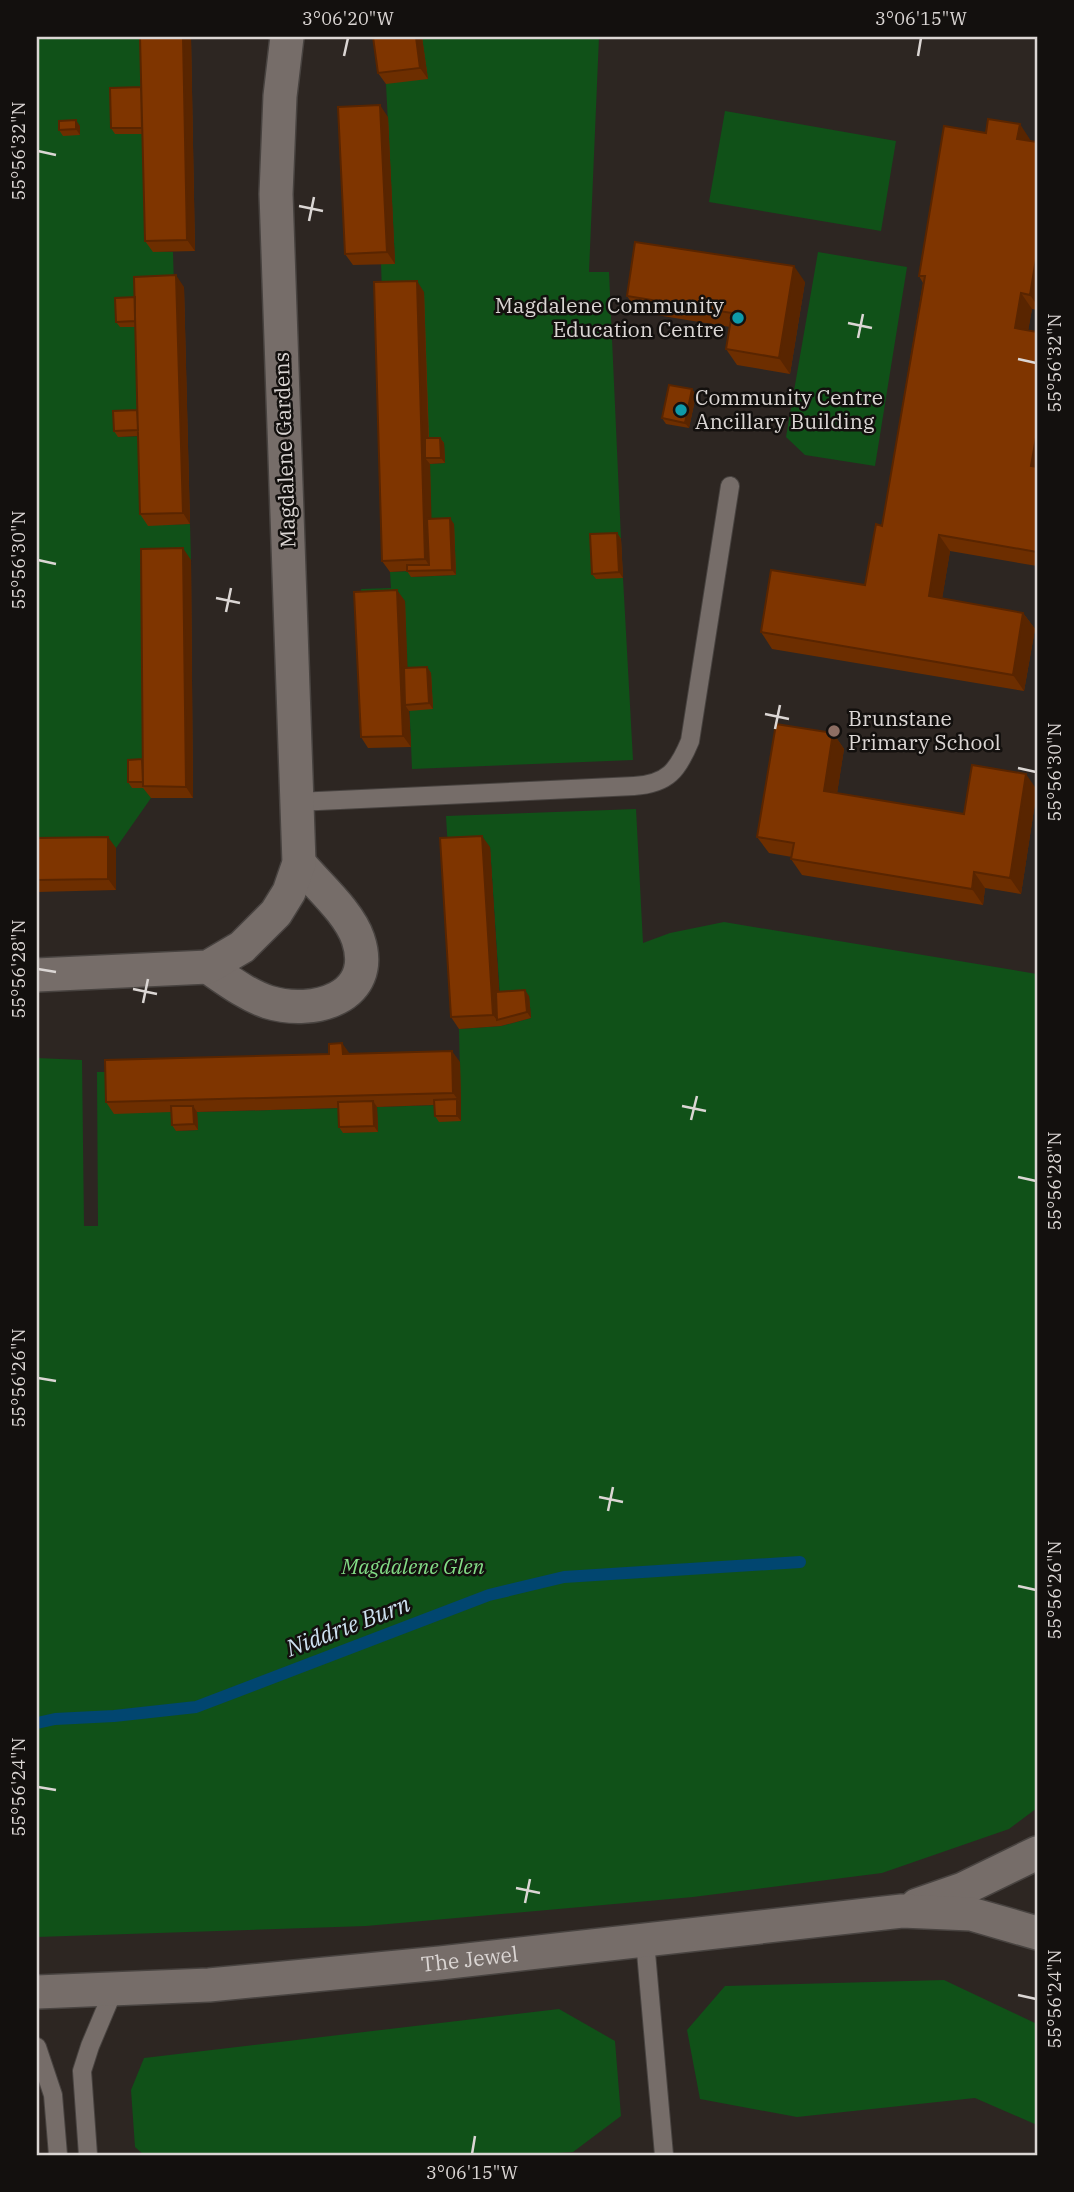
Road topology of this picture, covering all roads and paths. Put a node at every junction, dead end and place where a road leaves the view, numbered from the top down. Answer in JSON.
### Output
{"nodes":[{"id":1,"x":287,"y":37,"type":"edge"},
{"id":2,"x":730,"y":486,"type":"dead end"},
{"id":3,"x":297,"y":802,"type":"junction"},
{"id":4,"x":299,"y":863,"type":"junction"},
{"id":5,"x":208,"y":967,"type":"junction"},
{"id":6,"x":37,"y":975,"type":"edge"},
{"id":7,"x":1037,"y":1853,"type":"edge"},
{"id":8,"x":902,"y":1910,"type":"junction"},
{"id":9,"x":1037,"y":1933,"type":"edge"},
{"id":10,"x":645,"y":1941,"type":"junction"},
{"id":11,"x":114,"y":1989,"type":"junction"},
{"id":12,"x":37,"y":1992,"type":"edge"},
{"id":13,"x":37,"y":2047,"type":"edge"},
{"id":14,"x":58,"y":2155,"type":"edge"},
{"id":15,"x":88,"y":2155,"type":"edge"},
{"id":16,"x":664,"y":2155,"type":"edge"}],
"edges":[{"from":1,"to":3,"type":"street","name":"Magdalene Gardens"},
{"from":2,"to":3,"type":"lane"},
{"from":3,"to":4,"type":"street","name":"Magdalene Gardens"},
{"from":4,"to":5,"type":"street","name":"Magdalene Gardens"},
{"from":4,"to":5,"type":"street"},
{"from":5,"to":6,"type":"street","name":"Magdalene Gardens"},
{"from":7,"to":8,"type":"street","name":"The Jewel"},
{"from":8,"to":9,"type":"street","name":"The Jewel"},
{"from":8,"to":10,"type":"street","name":"The Jewel"},
{"from":10,"to":11,"type":"street","name":"The Jewel"},
{"from":10,"to":16,"type":"lane"},
{"from":11,"to":12,"type":"street","name":"The Jewel"},
{"from":11,"to":15,"type":"lane"},
{"from":13,"to":14,"type":"lane"}]}
